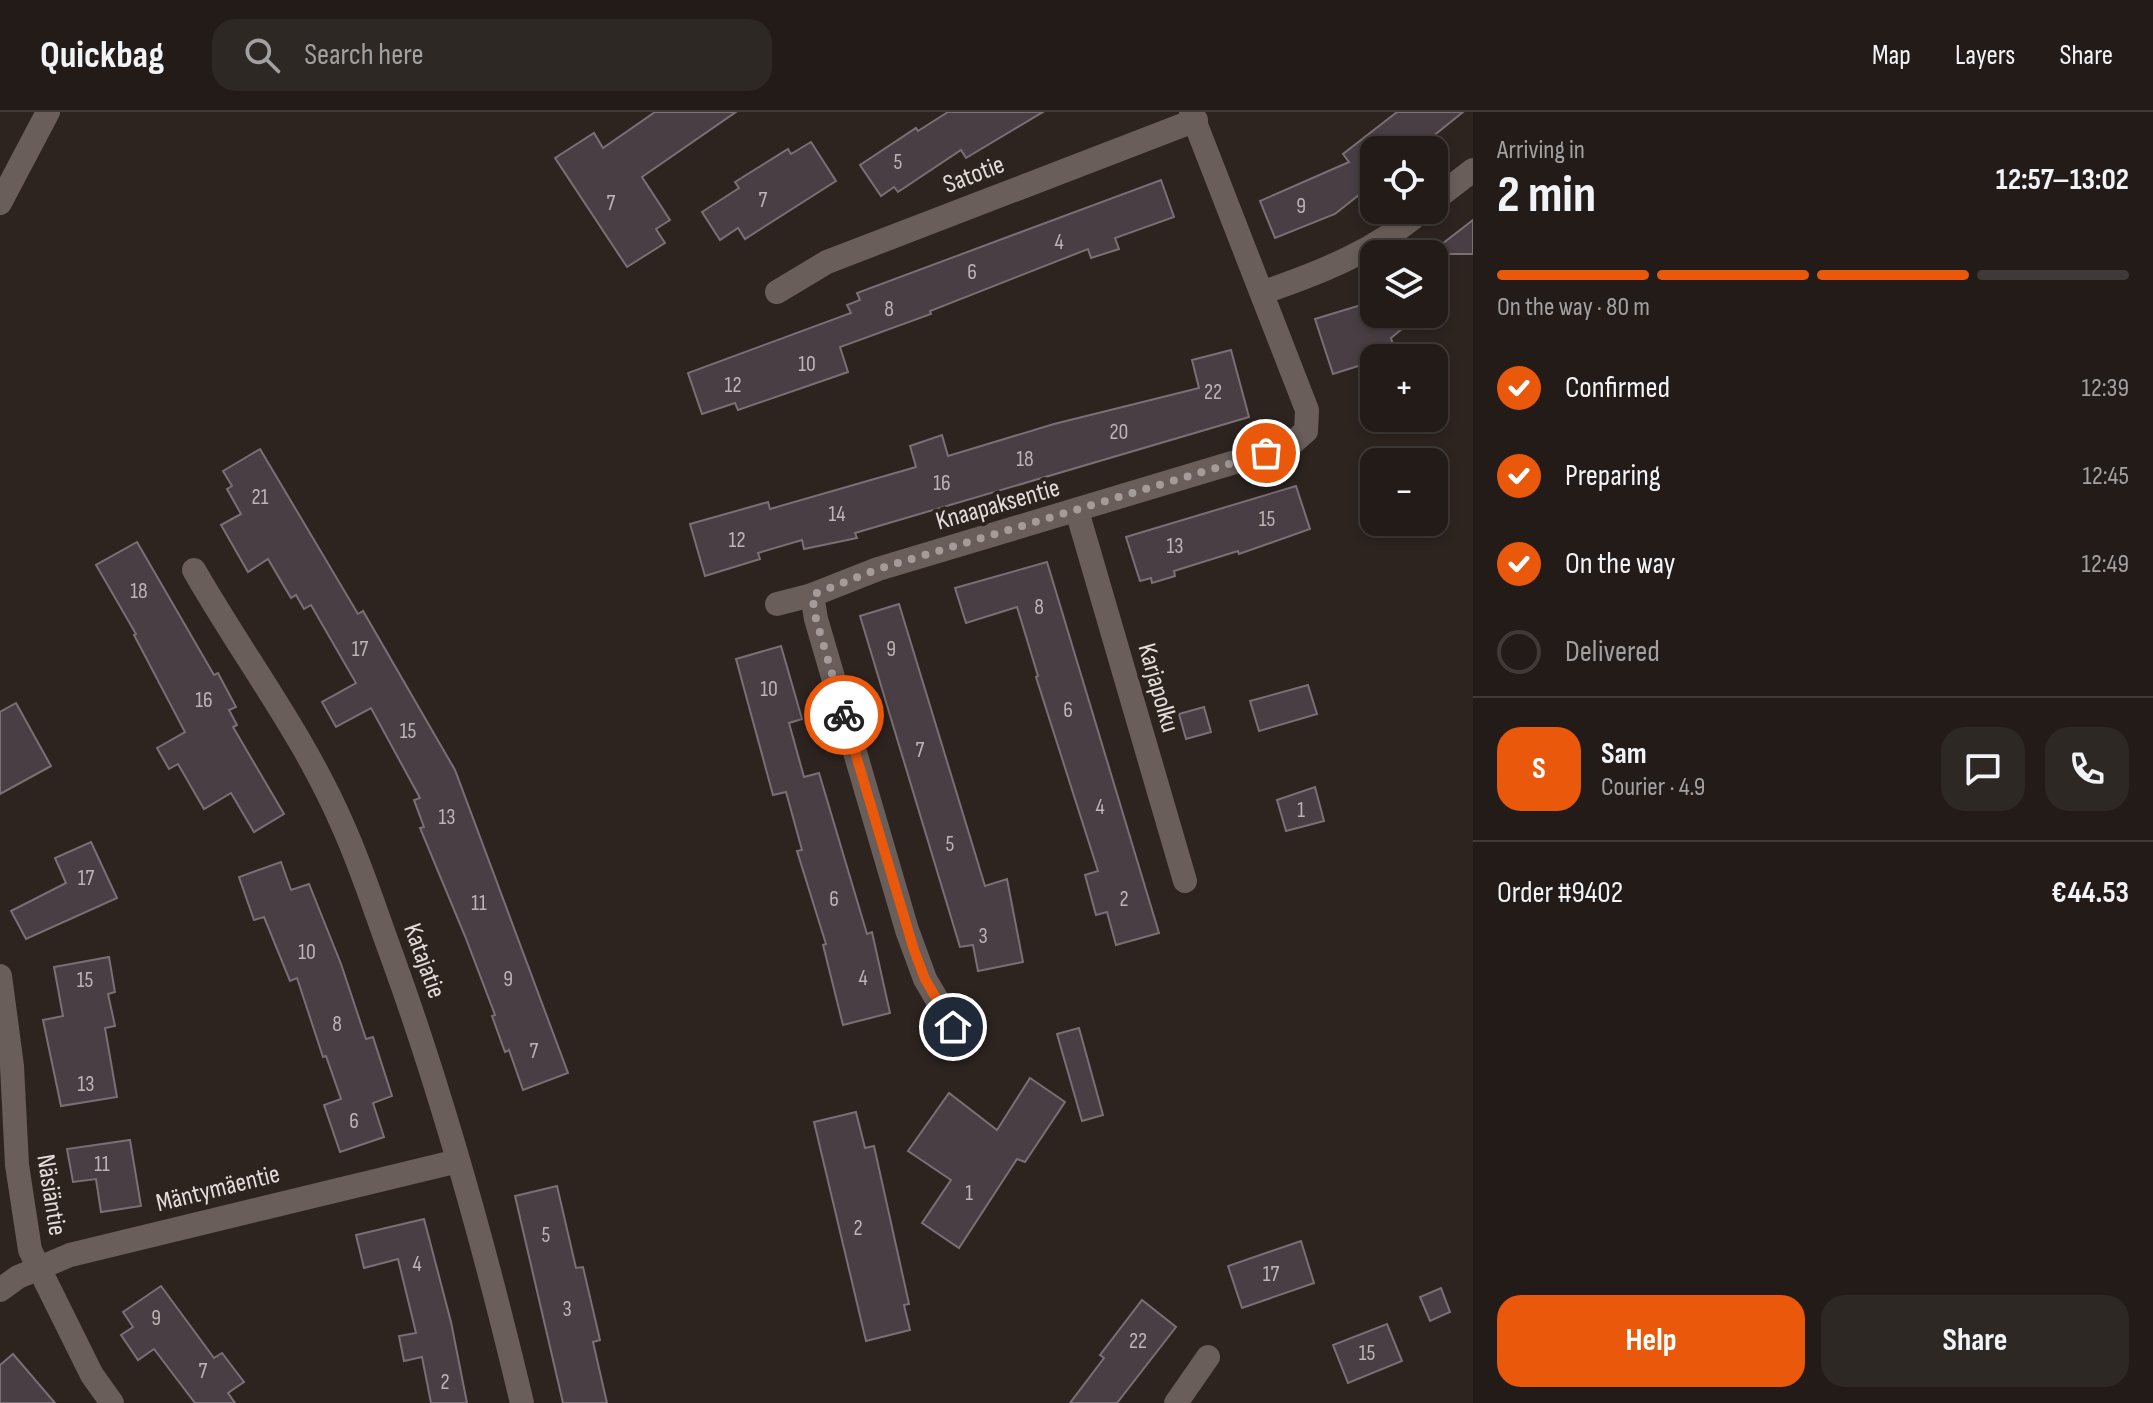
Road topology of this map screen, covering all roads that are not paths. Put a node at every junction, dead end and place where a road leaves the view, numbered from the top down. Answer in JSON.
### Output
{"nodes":[{"id":1,"x":48,"y":112,"type":"edge"},
{"id":2,"x":1193,"y":116,"type":"edge"},
{"id":3,"x":1473,"y":170,"type":"edge"},
{"id":4,"x":1448,"y":189,"type":"edge"},
{"id":5,"x":0,"y":203,"type":"edge"},
{"id":6,"x":1404,"y":224,"type":"edge"},
{"id":7,"x":777,"y":292,"type":"dead end"},
{"id":8,"x":1264,"y":292,"type":"junction"},
{"id":9,"x":1077,"y":511,"type":"junction"},
{"id":10,"x":194,"y":570,"type":"dead end"},
{"id":11,"x":812,"y":595,"type":"junction"},
{"id":12,"x":777,"y":604,"type":"dead end"},
{"id":13,"x":1185,"y":881,"type":"dead end"},
{"id":14,"x":0,"y":976,"type":"edge"},
{"id":15,"x":953,"y":1027,"type":"dead end"},
{"id":16,"x":458,"y":1161,"type":"junction"},
{"id":17,"x":39,"y":1267,"type":"junction"},
{"id":18,"x":0,"y":1290,"type":"edge"},
{"id":19,"x":1208,"y":1357,"type":"dead end"},
{"id":20,"x":112,"y":1403,"type":"edge"},
{"id":21,"x":522,"y":1403,"type":"edge"},
{"id":22,"x":1176,"y":1403,"type":"edge"}],
"edges":[{"from":1,"to":5,"type":"street"},
{"from":2,"to":7,"type":"street","name":"Satotie"},
{"from":2,"to":8,"type":"street","name":"Knaapaksentie"},
{"from":3,"to":4,"type":"street"},
{"from":6,"to":8,"type":"street"},
{"from":8,"to":9,"type":"street","name":"Knaapaksentie"},
{"from":9,"to":11,"type":"street","name":"Knaapaksentie"},
{"from":9,"to":13,"type":"street","name":"Karjapolku"},
{"from":10,"to":16,"type":"street","name":"Katajatie"},
{"from":11,"to":12,"type":"street","name":"Knaapaksentie"},
{"from":11,"to":15,"type":"street"},
{"from":14,"to":17,"type":"street","name":"Näsiäntie"},
{"from":16,"to":17,"type":"street","name":"Mäntymäentie"},
{"from":16,"to":21,"type":"street","name":"Katajatie"},
{"from":17,"to":18,"type":"street","name":"Mäntymäentie"},
{"from":17,"to":20,"type":"street","name":"Näsiäntie"},
{"from":19,"to":22,"type":"street"}]}
